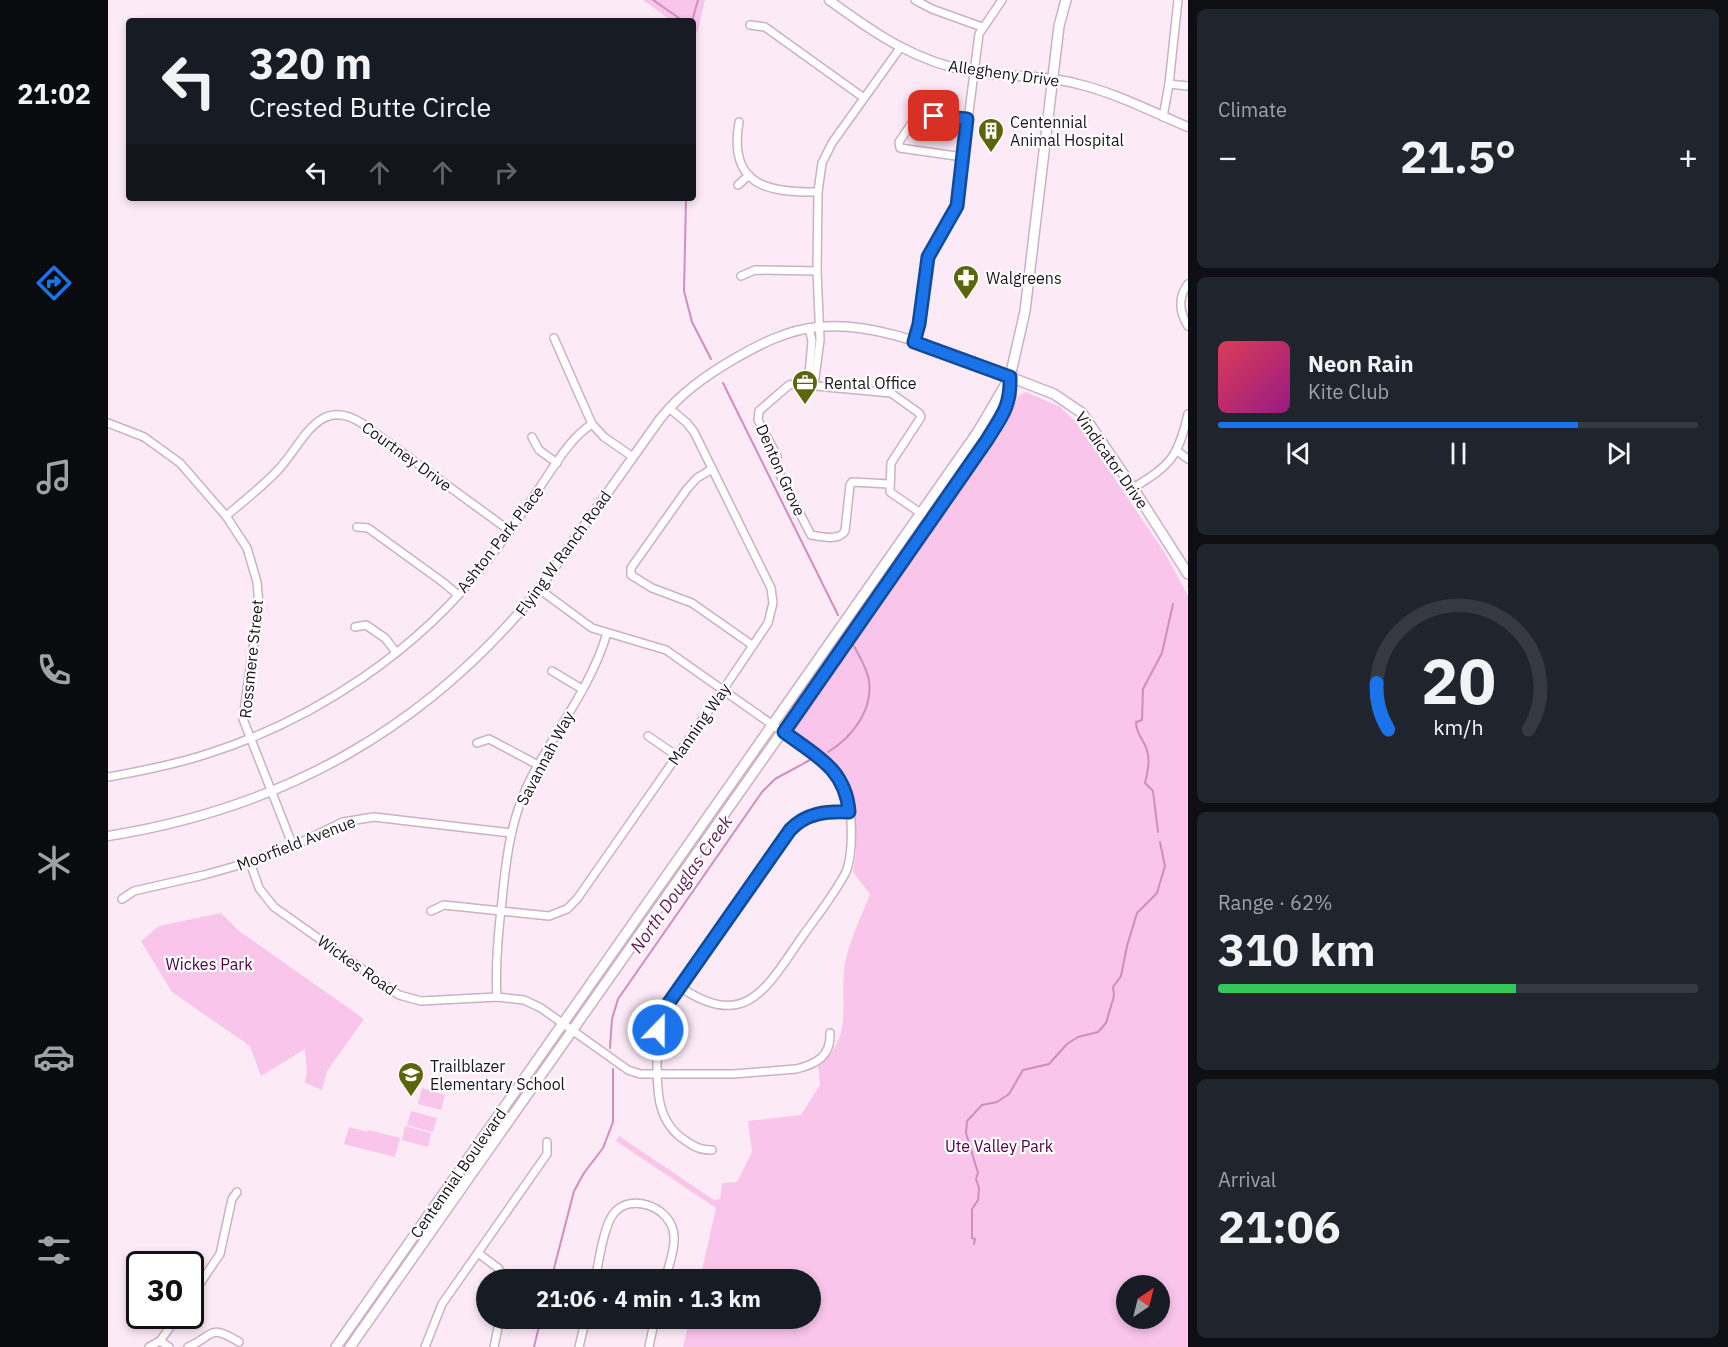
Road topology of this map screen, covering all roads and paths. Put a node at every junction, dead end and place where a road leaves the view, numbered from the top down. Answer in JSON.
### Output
{"nodes":[{"id":1,"x":829,"y":0,"type":"edge"},
{"id":2,"x":915,"y":0,"type":"edge"},
{"id":3,"x":1002,"y":0,"type":"edge"},
{"id":4,"x":1066,"y":0,"type":"edge"},
{"id":5,"x":1178,"y":0,"type":"edge"},
{"id":6,"x":750,"y":25,"type":"dead end"},
{"id":7,"x":982,"y":27,"type":"junction"},
{"id":8,"x":900,"y":48,"type":"junction"},
{"id":9,"x":973,"y":72,"type":"junction"},
{"id":10,"x":1051,"y":80,"type":"junction"},
{"id":11,"x":1169,"y":84,"type":"junction"},
{"id":12,"x":1188,"y":86,"type":"edge"},
{"id":13,"x":864,"y":98,"type":"junction"},
{"id":14,"x":1163,"y":117,"type":"junction"},
{"id":15,"x":967,"y":119,"type":"junction"},
{"id":16,"x":739,"y":122,"type":"dead end"},
{"id":17,"x":1188,"y":128,"type":"edge"},
{"id":18,"x":963,"y":157,"type":"junction"},
{"id":19,"x":749,"y":175,"type":"junction"},
{"id":20,"x":738,"y":185,"type":"dead end"},
{"id":21,"x":818,"y":192,"type":"junction"},
{"id":22,"x":817,"y":271,"type":"junction"},
{"id":23,"x":741,"y":276,"type":"dead end"},
{"id":24,"x":1188,"y":284,"type":"edge"},
{"id":25,"x":1188,"y":326,"type":"edge"},
{"id":26,"x":819,"y":327,"type":"junction"},
{"id":27,"x":809,"y":328,"type":"junction"},
{"id":28,"x":554,"y":338,"type":"dead end"},
{"id":29,"x":914,"y":342,"type":"junction"},
{"id":30,"x":1010,"y":377,"type":"junction"},
{"id":31,"x":811,"y":385,"type":"junction"},
{"id":32,"x":669,"y":408,"type":"junction"},
{"id":33,"x":1188,"y":414,"type":"edge"},
{"id":34,"x":108,"y":423,"type":"edge"},
{"id":35,"x":592,"y":424,"type":"junction"},
{"id":36,"x":532,"y":437,"type":"dead end"},
{"id":37,"x":1177,"y":452,"type":"junction"},
{"id":38,"x":633,"y":457,"type":"junction"},
{"id":39,"x":1188,"y":459,"type":"edge"},
{"id":40,"x":557,"y":463,"type":"junction"},
{"id":41,"x":711,"y":469,"type":"junction"},
{"id":42,"x":889,"y":484,"type":"junction"},
{"id":43,"x":1133,"y":488,"type":"junction"},
{"id":44,"x":922,"y":513,"type":"junction"},
{"id":45,"x":226,"y":516,"type":"junction"},
{"id":46,"x":357,"y":527,"type":"dead end"},
{"id":47,"x":510,"y":531,"type":"junction"},
{"id":48,"x":1188,"y":574,"type":"edge"},
{"id":49,"x":539,"y":589,"type":"junction"},
{"id":50,"x":458,"y":595,"type":"junction"},
{"id":51,"x":355,"y":627,"type":"dead end"},
{"id":52,"x":607,"y":633,"type":"junction"},
{"id":53,"x":752,"y":645,"type":"junction"},
{"id":54,"x":396,"y":652,"type":"junction"},
{"id":55,"x":552,"y":671,"type":"dead end"},
{"id":56,"x":582,"y":688,"type":"junction"},
{"id":57,"x":723,"y":690,"type":"junction"},
{"id":58,"x":773,"y":725,"type":"junction"},
{"id":59,"x":784,"y":732,"type":"junction"},
{"id":60,"x":648,"y":736,"type":"dead end"},
{"id":61,"x":249,"y":738,"type":"junction"},
{"id":62,"x":477,"y":742,"type":"dead end"},
{"id":63,"x":676,"y":756,"type":"junction"},
{"id":64,"x":538,"y":765,"type":"junction"},
{"id":65,"x":108,"y":777,"type":"edge"},
{"id":66,"x":271,"y":792,"type":"junction"},
{"id":67,"x":849,"y":812,"type":"junction"},
{"id":68,"x":511,"y":833,"type":"junction"},
{"id":69,"x":108,"y":836,"type":"edge"},
{"id":70,"x":293,"y":846,"type":"junction"},
{"id":71,"x":250,"y":862,"type":"junction"},
{"id":72,"x":122,"y":899,"type":"dead end"},
{"id":73,"x":430,"y":911,"type":"dead end"},
{"id":74,"x":501,"y":911,"type":"junction"},
{"id":75,"x":680,"y":987,"type":"junction"},
{"id":76,"x":497,"y":997,"type":"junction"},
{"id":77,"x":564,"y":1024,"type":"junction"},
{"id":78,"x":573,"y":1030,"type":"junction"},
{"id":79,"x":830,"y":1033,"type":"dead end"},
{"id":80,"x":657,"y":1075,"type":"junction"},
{"id":81,"x":547,"y":1142,"type":"dead end"},
{"id":82,"x":712,"y":1149,"type":"dead end"},
{"id":83,"x":237,"y":1192,"type":"dead end"},
{"id":84,"x":513,"y":1203,"type":"junction"},
{"id":85,"x":520,"y":1209,"type":"dead end"},
{"id":86,"x":478,"y":1253,"type":"junction"},
{"id":87,"x":499,"y":1269,"type":"edge"},
{"id":88,"x":598,"y":1269,"type":"edge"},
{"id":89,"x":668,"y":1269,"type":"edge"},
{"id":90,"x":204,"y":1277,"type":"edge"},
{"id":91,"x":169,"y":1329,"type":"edge"},
{"id":92,"x":498,"y":1329,"type":"edge"},
{"id":93,"x":583,"y":1329,"type":"edge"},
{"id":94,"x":653,"y":1329,"type":"edge"},
{"id":95,"x":420,"y":1334,"type":"dead end"},
{"id":96,"x":429,"y":1338,"type":"junction"},
{"id":97,"x":160,"y":1341,"type":"junction"},
{"id":98,"x":239,"y":1342,"type":"dead end"},
{"id":99,"x":149,"y":1347,"type":"edge"},
{"id":100,"x":169,"y":1347,"type":"edge"},
{"id":101,"x":188,"y":1347,"type":"edge"},
{"id":102,"x":336,"y":1347,"type":"edge"},
{"id":103,"x":350,"y":1347,"type":"edge"},
{"id":104,"x":425,"y":1347,"type":"edge"},
{"id":105,"x":494,"y":1347,"type":"edge"},
{"id":106,"x":579,"y":1347,"type":"edge"},
{"id":107,"x":649,"y":1347,"type":"edge"}],
"edges":[{"from":1,"to":8,"type":"street","name":"Allegheny Drive"},
{"from":2,"to":7,"type":"street"},
{"from":3,"to":7,"type":"street"},
{"from":4,"to":10,"type":"main road","name":"Centennial Boulevard"},
{"from":5,"to":11,"type":"street"},
{"from":6,"to":13,"type":"street"},
{"from":7,"to":9,"type":"street"},
{"from":8,"to":9,"type":"street","name":"Allegheny Drive"},
{"from":8,"to":13,"type":"street"},
{"from":9,"to":10,"type":"street","name":"Allegheny Drive"},
{"from":9,"to":15,"type":"street"},
{"from":10,"to":14,"type":"street","name":"Allegheny Drive"},
{"from":10,"to":30,"type":"main road","name":"Centennial Boulevard"},
{"from":11,"to":12,"type":"street"},
{"from":11,"to":14,"type":"street"},
{"from":13,"to":21,"type":"street"},
{"from":14,"to":17,"type":"street","name":"Allegheny Drive"},
{"from":15,"to":18,"type":"street"},
{"from":15,"to":18,"type":"street"},
{"from":16,"to":19,"type":"street"},
{"from":18,"to":29,"type":"street"},
{"from":19,"to":20,"type":"street"},
{"from":19,"to":21,"type":"street"},
{"from":21,"to":22,"type":"street"},
{"from":22,"to":23,"type":"street"},
{"from":22,"to":26,"type":"street"},
{"from":24,"to":25,"type":"street"},
{"from":26,"to":27,"type":"street","name":"Flying W Ranch Road"},
{"from":26,"to":29,"type":"street","name":"Flying W Ranch Road"},
{"from":26,"to":31,"type":"street"},
{"from":27,"to":31,"type":"street"},
{"from":27,"to":32,"type":"street","name":"Flying W Ranch Road"},
{"from":28,"to":35,"type":"street"},
{"from":29,"to":30,"type":"street","name":"Flying W Ranch Road"},
{"from":30,"to":43,"type":"main road","name":"Vindicator Drive"},
{"from":30,"to":44,"type":"main road","name":"Centennial Boulevard"},
{"from":30,"to":59,"type":"main road","name":"Centennial Boulevard"},
{"from":31,"to":42,"type":"street"},
{"from":31,"to":42,"type":"street","name":"Denton Grove"},
{"from":32,"to":38,"type":"street","name":"Flying W Ranch Road"},
{"from":32,"to":41,"type":"street","name":"Manning Way"},
{"from":33,"to":37,"type":"street"},
{"from":34,"to":45,"type":"street","name":"Rossmere Street"},
{"from":35,"to":38,"type":"street"},
{"from":35,"to":40,"type":"street","name":"Ashton Park Place"},
{"from":36,"to":40,"type":"street"},
{"from":37,"to":39,"type":"street"},
{"from":37,"to":43,"type":"street"},
{"from":38,"to":49,"type":"street","name":"Flying W Ranch Road"},
{"from":40,"to":47,"type":"street","name":"Ashton Park Place"},
{"from":41,"to":53,"type":"street","name":"Manning Way"},
{"from":41,"to":53,"type":"street"},
{"from":42,"to":44,"type":"street"},
{"from":43,"to":48,"type":"main road","name":"Vindicator Drive"},
{"from":44,"to":58,"type":"main road","name":"Centennial Boulevard"},
{"from":45,"to":47,"type":"street","name":"Courtney Drive"},
{"from":45,"to":61,"type":"street","name":"Rossmere Street"},
{"from":46,"to":50,"type":"street"},
{"from":47,"to":50,"type":"street","name":"Ashton Park Place"},
{"from":49,"to":52,"type":"street"},
{"from":49,"to":66,"type":"street","name":"Flying W Ranch Road"},
{"from":50,"to":54,"type":"street","name":"Ashton Park Place"},
{"from":51,"to":54,"type":"street"},
{"from":52,"to":56,"type":"street","name":"Savannah Way"},
{"from":52,"to":57,"type":"street"},
{"from":53,"to":57,"type":"street","name":"Manning Way"},
{"from":54,"to":61,"type":"street","name":"Ashton Park Place"},
{"from":55,"to":56,"type":"street"},
{"from":56,"to":64,"type":"street","name":"Savannah Way"},
{"from":57,"to":58,"type":"street"},
{"from":57,"to":63,"type":"street","name":"Manning Way"},
{"from":58,"to":59,"type":"street"},
{"from":58,"to":77,"type":"main road","name":"Centennial Boulevard"},
{"from":59,"to":67,"type":"street"},
{"from":59,"to":78,"type":"main road","name":"Centennial Boulevard"},
{"from":60,"to":63,"type":"street"},
{"from":61,"to":65,"type":"street","name":"Ashton Park Place"},
{"from":61,"to":66,"type":"street","name":"Rossmere Street"},
{"from":62,"to":64,"type":"street"},
{"from":63,"to":74,"type":"street","name":"Manning Way"},
{"from":64,"to":68,"type":"street","name":"Savannah Way"},
{"from":66,"to":69,"type":"street","name":"Flying W Ranch Road"},
{"from":66,"to":70,"type":"street","name":"Rossmere Street"},
{"from":67,"to":75,"type":"street"},
{"from":67,"to":75,"type":"street"},
{"from":68,"to":70,"type":"street","name":"Moorfield Avenue"},
{"from":68,"to":74,"type":"street","name":"Savannah Way"},
{"from":70,"to":71,"type":"street","name":"Moorfield Avenue"},
{"from":71,"to":72,"type":"street","name":"Moorfield Avenue"},
{"from":71,"to":76,"type":"street","name":"Wickes Road"},
{"from":73,"to":74,"type":"street","name":"Manning Way"},
{"from":74,"to":76,"type":"street","name":"Savannah Way"},
{"from":75,"to":80,"type":"street"},
{"from":76,"to":77,"type":"street","name":"Wickes Road"},
{"from":77,"to":78,"type":"street","name":"Wickes Road"},
{"from":77,"to":102,"type":"main road","name":"Centennial Boulevard"},
{"from":78,"to":80,"type":"street","name":"Wickes Road"},
{"from":78,"to":103,"type":"main road","name":"Centennial Boulevard"},
{"from":79,"to":80,"type":"street","name":"Wickes Road"},
{"from":80,"to":82,"type":"street"},
{"from":81,"to":84,"type":"street"},
{"from":83,"to":90,"type":"street"},
{"from":84,"to":85,"type":"street"},
{"from":84,"to":86,"type":"street"},
{"from":86,"to":87,"type":"street"},
{"from":86,"to":96,"type":"street"},
{"from":88,"to":89,"type":"street"},
{"from":91,"to":97,"type":"street"},
{"from":92,"to":105,"type":"street"},
{"from":93,"to":106,"type":"street"},
{"from":94,"to":107,"type":"street"},
{"from":95,"to":96,"type":"street"},
{"from":96,"to":104,"type":"street"},
{"from":97,"to":99,"type":"street"},
{"from":97,"to":100,"type":"street"},
{"from":98,"to":101,"type":"street"}]}
